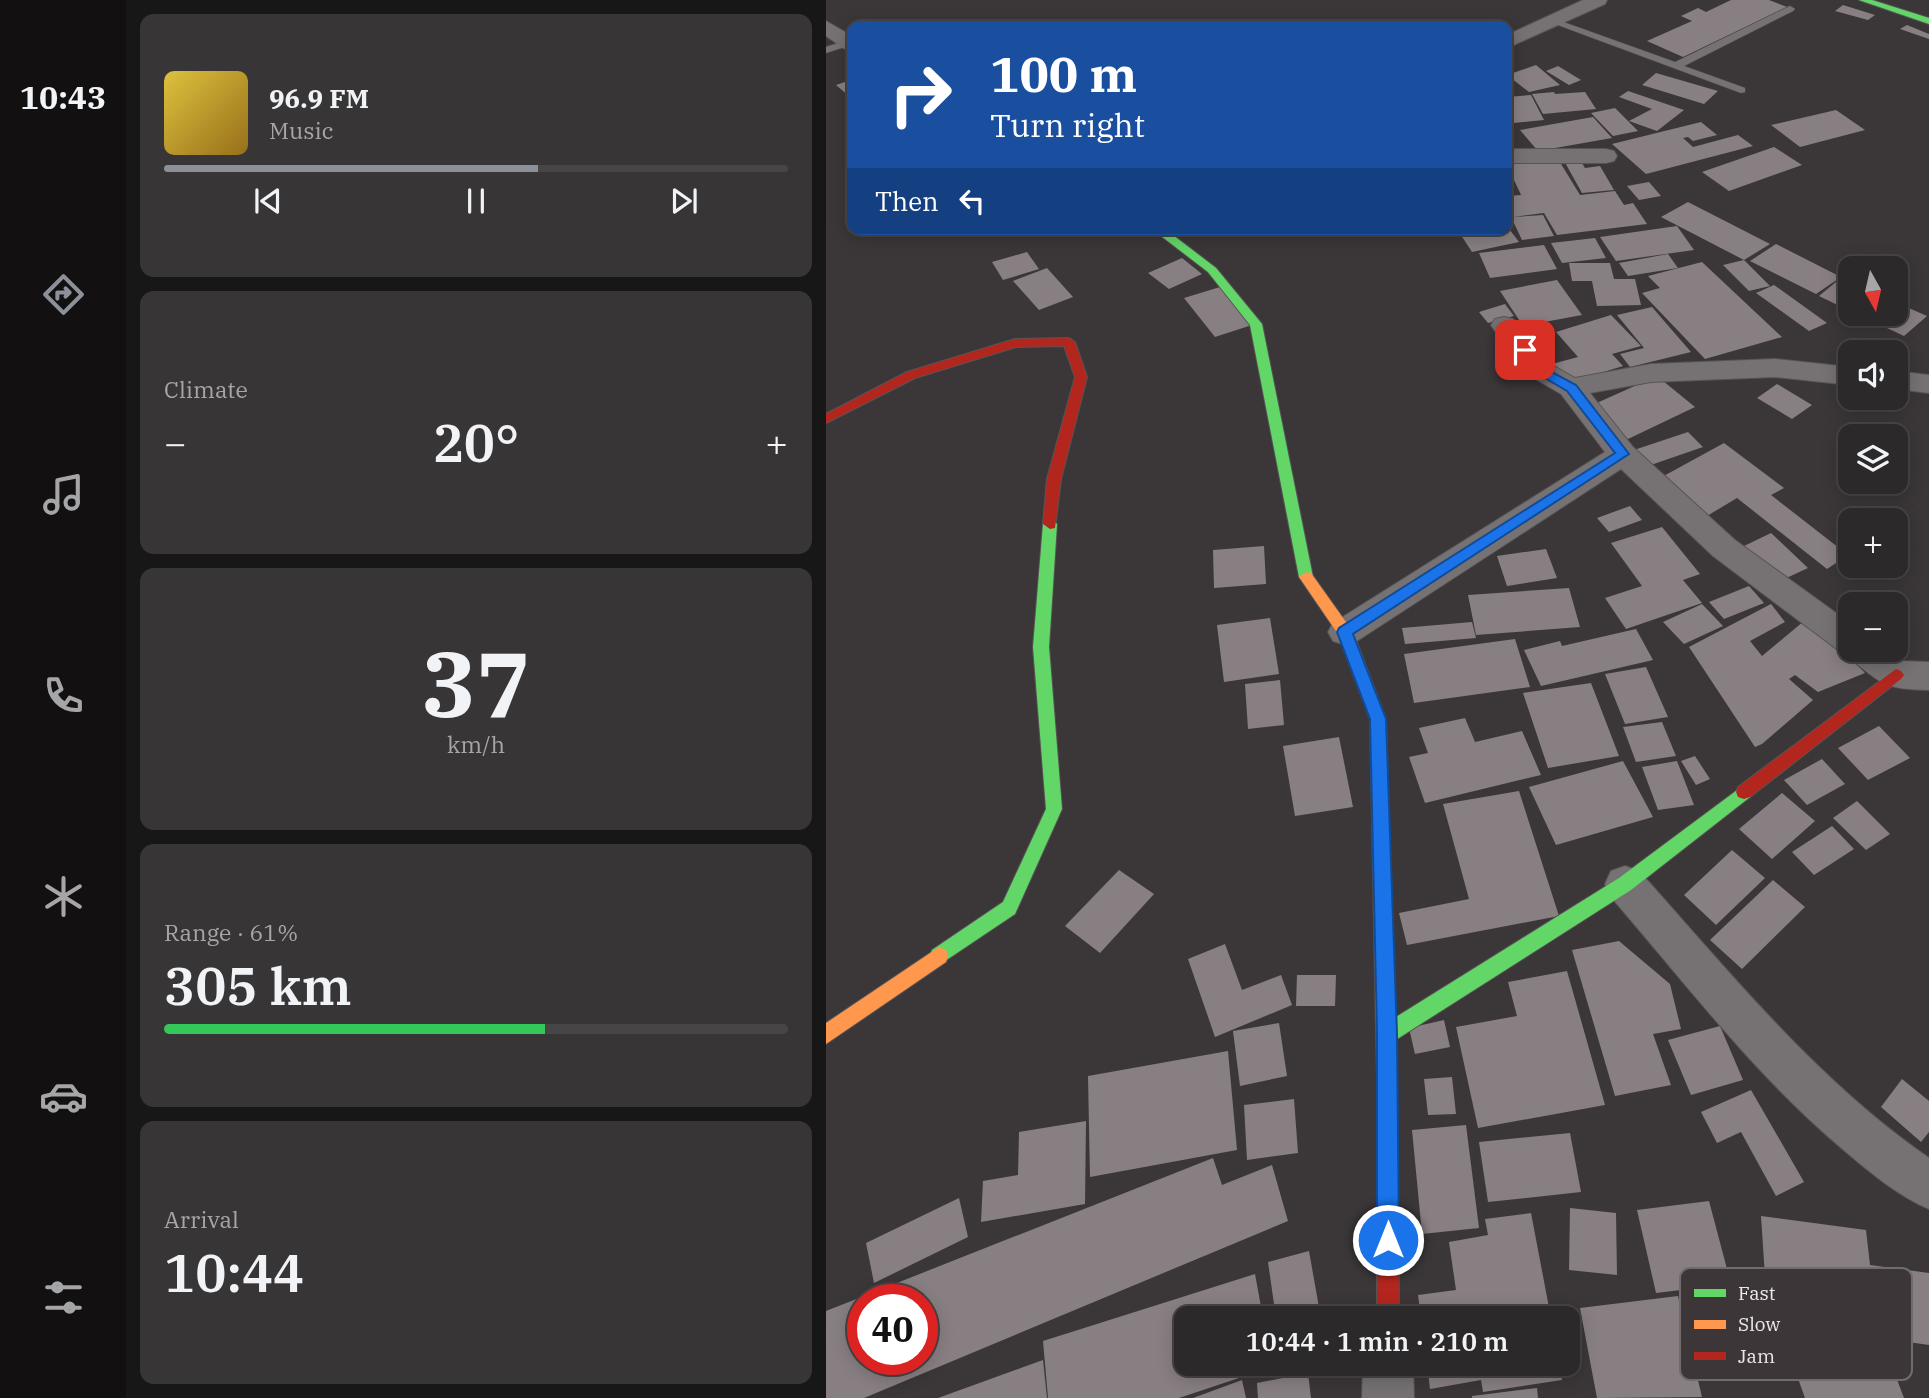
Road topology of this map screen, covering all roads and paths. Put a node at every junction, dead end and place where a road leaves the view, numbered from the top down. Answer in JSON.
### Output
{"nodes":[{"id":1,"x":1598,"y":0,"type":"edge"},
{"id":2,"x":1863,"y":0,"type":"edge"},
{"id":3,"x":1790,"y":9,"type":"dead end"},
{"id":4,"x":1552,"y":21,"type":"junction"},
{"id":5,"x":1929,"y":21,"type":"edge"},
{"id":6,"x":826,"y":27,"type":"edge"},
{"id":7,"x":1512,"y":40,"type":"edge"},
{"id":8,"x":847,"y":42,"type":"edge"},
{"id":9,"x":847,"y":45,"type":"edge"},
{"id":10,"x":826,"y":50,"type":"edge"},
{"id":11,"x":1675,"y":66,"type":"junction"},
{"id":12,"x":1741,"y":90,"type":"dead end"},
{"id":13,"x":1512,"y":156,"type":"edge"},
{"id":14,"x":1606,"y":156,"type":"dead end"},
{"id":15,"x":1168,"y":235,"type":"edge"},
{"id":16,"x":1504,"y":325,"type":"dead end"},
{"id":17,"x":1838,"y":375,"type":"edge"},
{"id":18,"x":1908,"y":382,"type":"edge"},
{"id":19,"x":1929,"y":384,"type":"edge"},
{"id":20,"x":1571,"y":388,"type":"junction"},
{"id":21,"x":826,"y":419,"type":"edge"},
{"id":22,"x":1623,"y":454,"type":"junction"},
{"id":23,"x":1345,"y":632,"type":"junction"},
{"id":24,"x":1838,"y":632,"type":"edge"},
{"id":25,"x":1886,"y":662,"type":"edge"},
{"id":26,"x":1913,"y":676,"type":"edge"},
{"id":27,"x":1625,"y":884,"type":"junction"},
{"id":28,"x":826,"y":1034,"type":"edge"},
{"id":29,"x":1387,"y":1034,"type":"junction"},
{"id":30,"x":1929,"y":1186,"type":"edge"},
{"id":31,"x":1388,"y":1306,"type":"edge"},
{"id":32,"x":1388,"y":1376,"type":"edge"},
{"id":33,"x":1388,"y":1398,"type":"edge"}],
"edges":[{"from":1,"to":4,"type":"street"},
{"from":2,"to":5,"type":"street"},
{"from":3,"to":11,"type":"lane"},
{"from":4,"to":7,"type":"street"},
{"from":4,"to":11,"type":"lane"},
{"from":6,"to":8,"type":"street"},
{"from":9,"to":10,"type":"lane"},
{"from":11,"to":12,"type":"lane"},
{"from":13,"to":14,"type":"street"},
{"from":15,"to":23,"type":"street"},
{"from":16,"to":20,"type":"street"},
{"from":17,"to":20,"type":"street"},
{"from":18,"to":19,"type":"street"},
{"from":20,"to":22,"type":"street"},
{"from":21,"to":28,"type":"street"},
{"from":22,"to":23,"type":"street"},
{"from":22,"to":24,"type":"street"},
{"from":23,"to":29,"type":"street"},
{"from":25,"to":26,"type":"street"},
{"from":26,"to":27,"type":"street"},
{"from":27,"to":29,"type":"street"},
{"from":27,"to":30,"type":"street"},
{"from":29,"to":31,"type":"street"},
{"from":32,"to":33,"type":"street"}]}
